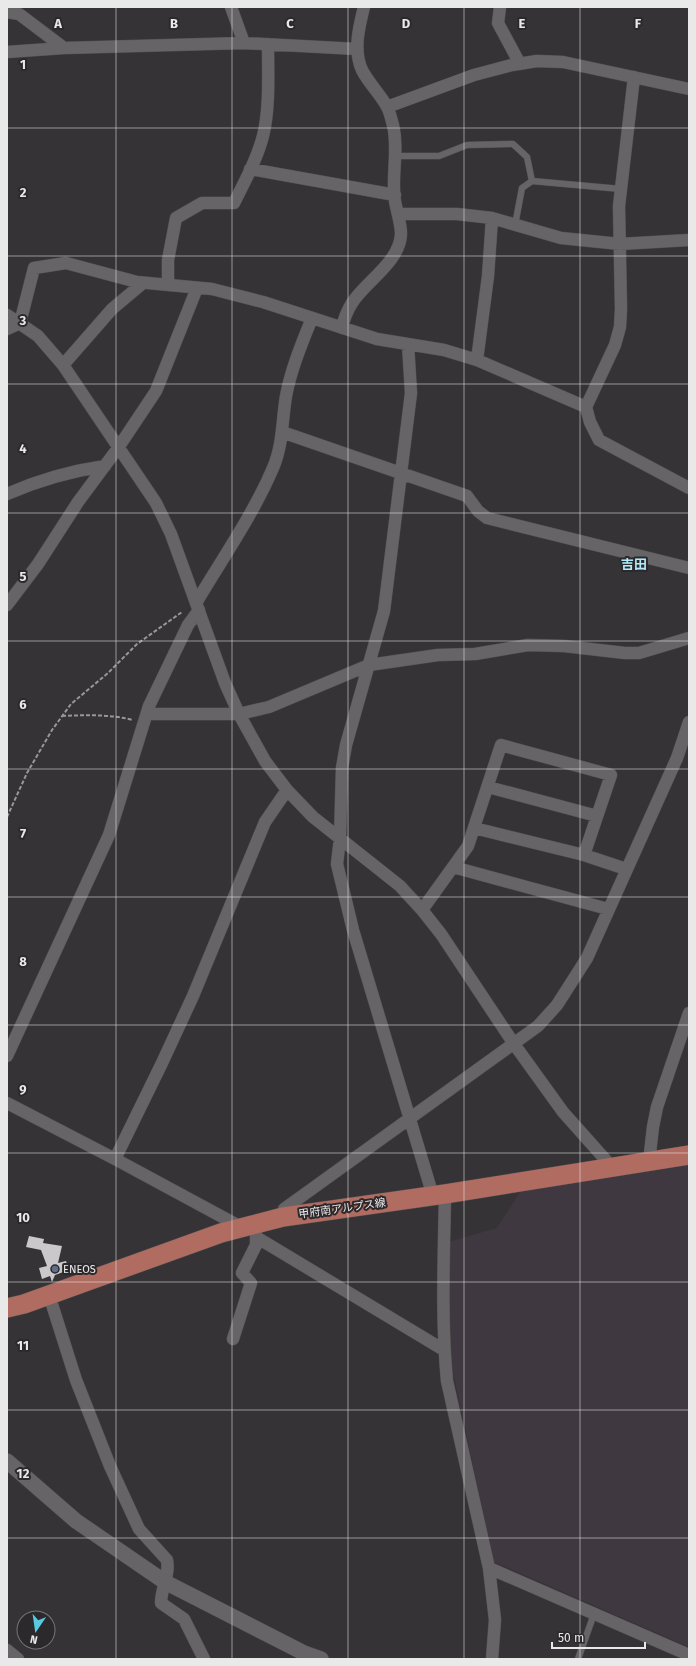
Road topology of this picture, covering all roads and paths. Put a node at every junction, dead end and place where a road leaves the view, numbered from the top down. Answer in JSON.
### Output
{"nodes":[{"id":1,"x":231,"y":7,"type":"edge"},
{"id":2,"x":364,"y":7,"type":"edge"},
{"id":3,"x":500,"y":7,"type":"edge"},
{"id":4,"x":7,"y":12,"type":"edge"},
{"id":5,"x":244,"y":43,"type":"junction"},
{"id":6,"x":268,"y":44,"type":"junction"},
{"id":7,"x":64,"y":48,"type":"junction"},
{"id":8,"x":357,"y":49,"type":"junction"},
{"id":9,"x":7,"y":52,"type":"edge"},
{"id":10,"x":520,"y":64,"type":"junction"},
{"id":11,"x":634,"y":77,"type":"junction"},
{"id":12,"x":689,"y":89,"type":"edge"},
{"id":13,"x":387,"y":106,"type":"junction"},
{"id":14,"x":395,"y":156,"type":"junction"},
{"id":15,"x":250,"y":169,"type":"junction"},
{"id":16,"x":532,"y":181,"type":"junction"},
{"id":17,"x":621,"y":189,"type":"junction"},
{"id":18,"x":395,"y":195,"type":"junction"},
{"id":19,"x":398,"y":214,"type":"junction"},
{"id":20,"x":492,"y":218,"type":"junction"},
{"id":21,"x":515,"y":225,"type":"junction"},
{"id":22,"x":689,"y":240,"type":"edge"},
{"id":23,"x":620,"y":244,"type":"junction"},
{"id":24,"x":143,"y":283,"type":"junction"},
{"id":25,"x":168,"y":285,"type":"junction"},
{"id":26,"x":197,"y":288,"type":"junction"},
{"id":27,"x":7,"y":315,"type":"edge"},
{"id":28,"x":312,"y":318,"type":"junction"},
{"id":29,"x":20,"y":323,"type":"junction"},
{"id":30,"x":342,"y":328,"type":"junction"},
{"id":31,"x":7,"y":329,"type":"edge"},
{"id":32,"x":408,"y":344,"type":"junction"},
{"id":33,"x":478,"y":360,"type":"junction"},
{"id":34,"x":63,"y":365,"type":"junction"},
{"id":35,"x":586,"y":407,"type":"junction"},
{"id":36,"x":282,"y":432,"type":"junction"},
{"id":37,"x":118,"y":448,"type":"junction"},
{"id":38,"x":105,"y":466,"type":"junction"},
{"id":39,"x":401,"y":472,"type":"junction"},
{"id":40,"x":689,"y":488,"type":"edge"},
{"id":41,"x":7,"y":494,"type":"edge"},
{"id":42,"x":689,"y":568,"type":"edge"},
{"id":43,"x":7,"y":604,"type":"edge"},
{"id":44,"x":197,"y":606,"type":"junction"},
{"id":45,"x":689,"y":638,"type":"edge"},
{"id":46,"x":369,"y":665,"type":"junction"},
{"id":47,"x":239,"y":714,"type":"junction"},
{"id":48,"x":62,"y":716,"type":"junction"},
{"id":49,"x":145,"y":718,"type":"junction"},
{"id":50,"x":689,"y":722,"type":"edge"},
{"id":51,"x":488,"y":787,"type":"junction"},
{"id":52,"x":287,"y":790,"type":"junction"},
{"id":53,"x":7,"y":816,"type":"edge"},
{"id":54,"x":597,"y":816,"type":"junction"},
{"id":55,"x":474,"y":828,"type":"junction"},
{"id":56,"x":340,"y":838,"type":"junction"},
{"id":57,"x":584,"y":855,"type":"junction"},
{"id":58,"x":453,"y":867,"type":"junction"},
{"id":59,"x":626,"y":869,"type":"junction"},
{"id":60,"x":608,"y":909,"type":"junction"},
{"id":61,"x":422,"y":910,"type":"junction"},
{"id":62,"x":689,"y":1013,"type":"edge"},
{"id":63,"x":685,"y":1035,"type":"edge"},
{"id":64,"x":514,"y":1044,"type":"junction"},
{"id":65,"x":7,"y":1056,"type":"edge"},
{"id":66,"x":7,"y":1103,"type":"edge"},
{"id":67,"x":410,"y":1119,"type":"junction"},
{"id":68,"x":689,"y":1156,"type":"edge"},
{"id":69,"x":115,"y":1159,"type":"junction"},
{"id":70,"x":649,"y":1162,"type":"junction"},
{"id":71,"x":612,"y":1168,"type":"junction"},
{"id":72,"x":439,"y":1195,"type":"junction"},
{"id":73,"x":283,"y":1217,"type":"junction"},
{"id":74,"x":251,"y":1229,"type":"junction"},
{"id":75,"x":50,"y":1295,"type":"junction"},
{"id":76,"x":7,"y":1308,"type":"edge"},
{"id":77,"x":233,"y":1338,"type":"dead end"},
{"id":78,"x":444,"y":1350,"type":"junction"},
{"id":79,"x":7,"y":1461,"type":"edge"},
{"id":80,"x":489,"y":1568,"type":"junction"},
{"id":81,"x":165,"y":1582,"type":"junction"},
{"id":82,"x":594,"y":1614,"type":"junction"},
{"id":83,"x":7,"y":1650,"type":"edge"},
{"id":84,"x":689,"y":1655,"type":"edge"},
{"id":85,"x":18,"y":1659,"type":"edge"},
{"id":86,"x":204,"y":1659,"type":"edge"},
{"id":87,"x":321,"y":1659,"type":"edge"},
{"id":88,"x":492,"y":1659,"type":"edge"},
{"id":89,"x":578,"y":1659,"type":"edge"}],
"edges":[{"from":1,"to":5,"type":"street"},
{"from":2,"to":8,"type":"street"},
{"from":3,"to":10,"type":"street"},
{"from":4,"to":7,"type":"street"},
{"from":5,"to":6,"type":"street"},
{"from":5,"to":7,"type":"street"},
{"from":6,"to":8,"type":"street"},
{"from":6,"to":15,"type":"street"},
{"from":7,"to":9,"type":"street"},
{"from":8,"to":13,"type":"street"},
{"from":10,"to":11,"type":"street"},
{"from":10,"to":13,"type":"street"},
{"from":11,"to":12,"type":"street"},
{"from":11,"to":17,"type":"street"},
{"from":13,"to":14,"type":"street"},
{"from":14,"to":16,"type":"lane"},
{"from":14,"to":18,"type":"street"},
{"from":15,"to":18,"type":"street"},
{"from":15,"to":25,"type":"street"},
{"from":16,"to":17,"type":"lane"},
{"from":16,"to":21,"type":"lane"},
{"from":17,"to":23,"type":"street"},
{"from":18,"to":19,"type":"street"},
{"from":19,"to":20,"type":"street"},
{"from":19,"to":30,"type":"street"},
{"from":20,"to":21,"type":"street"},
{"from":20,"to":33,"type":"street"},
{"from":21,"to":23,"type":"street"},
{"from":22,"to":23,"type":"street"},
{"from":23,"to":35,"type":"street"},
{"from":24,"to":25,"type":"street"},
{"from":24,"to":29,"type":"street"},
{"from":24,"to":34,"type":"street"},
{"from":25,"to":26,"type":"street"},
{"from":26,"to":28,"type":"street"},
{"from":26,"to":37,"type":"street"},
{"from":27,"to":29,"type":"street"},
{"from":28,"to":30,"type":"street"},
{"from":28,"to":36,"type":"street"},
{"from":29,"to":31,"type":"street"},
{"from":29,"to":34,"type":"street"},
{"from":30,"to":32,"type":"street"},
{"from":32,"to":33,"type":"street"},
{"from":32,"to":39,"type":"street"},
{"from":33,"to":35,"type":"street"},
{"from":34,"to":37,"type":"street"},
{"from":35,"to":40,"type":"street"},
{"from":36,"to":39,"type":"street"},
{"from":36,"to":44,"type":"street"},
{"from":37,"to":38,"type":"street"},
{"from":37,"to":44,"type":"street"},
{"from":38,"to":41,"type":"street"},
{"from":38,"to":43,"type":"street"},
{"from":39,"to":42,"type":"street"},
{"from":39,"to":46,"type":"street"},
{"from":44,"to":47,"type":"street"},
{"from":44,"to":48,"type":"path"},
{"from":44,"to":49,"type":"street"},
{"from":45,"to":46,"type":"street"},
{"from":46,"to":47,"type":"street"},
{"from":46,"to":56,"type":"street"},
{"from":47,"to":49,"type":"street"},
{"from":47,"to":52,"type":"street"},
{"from":48,"to":49,"type":"path"},
{"from":48,"to":53,"type":"path"},
{"from":49,"to":65,"type":"street"},
{"from":50,"to":59,"type":"street"},
{"from":51,"to":54,"type":"street"},
{"from":51,"to":54,"type":"street"},
{"from":51,"to":55,"type":"street"},
{"from":52,"to":56,"type":"street"},
{"from":52,"to":69,"type":"street"},
{"from":54,"to":57,"type":"street"},
{"from":55,"to":57,"type":"street"},
{"from":55,"to":58,"type":"street"},
{"from":56,"to":61,"type":"street"},
{"from":56,"to":67,"type":"street"},
{"from":57,"to":59,"type":"street"},
{"from":58,"to":60,"type":"street"},
{"from":58,"to":61,"type":"street"},
{"from":59,"to":60,"type":"street"},
{"from":60,"to":64,"type":"street"},
{"from":61,"to":64,"type":"street"},
{"from":62,"to":63,"type":"street"},
{"from":63,"to":70,"type":"street"},
{"from":64,"to":67,"type":"street"},
{"from":64,"to":71,"type":"street"},
{"from":66,"to":69,"type":"street"},
{"from":67,"to":72,"type":"street"},
{"from":67,"to":73,"type":"street"},
{"from":68,"to":70,"type":"main road","name":"甲府南アルプス線"},
{"from":69,"to":74,"type":"street"},
{"from":70,"to":71,"type":"main road","name":"甲府南アルプス線"},
{"from":71,"to":72,"type":"main road","name":"甲府南アルプス線"},
{"from":72,"to":73,"type":"main road","name":"甲府南アルプス線"},
{"from":72,"to":78,"type":"street"},
{"from":73,"to":74,"type":"main road","name":"甲府南アルプス線"},
{"from":74,"to":75,"type":"main road","name":"甲府南アルプス線"},
{"from":74,"to":77,"type":"street"},
{"from":74,"to":78,"type":"street"},
{"from":75,"to":76,"type":"main road","name":"甲府南アルプス線"},
{"from":75,"to":81,"type":"street"},
{"from":78,"to":80,"type":"street"},
{"from":79,"to":81,"type":"street"},
{"from":80,"to":82,"type":"street"},
{"from":80,"to":88,"type":"street"},
{"from":81,"to":86,"type":"street"},
{"from":81,"to":87,"type":"street"},
{"from":82,"to":84,"type":"street"},
{"from":82,"to":89,"type":"lane"},
{"from":83,"to":85,"type":"street"}]}
